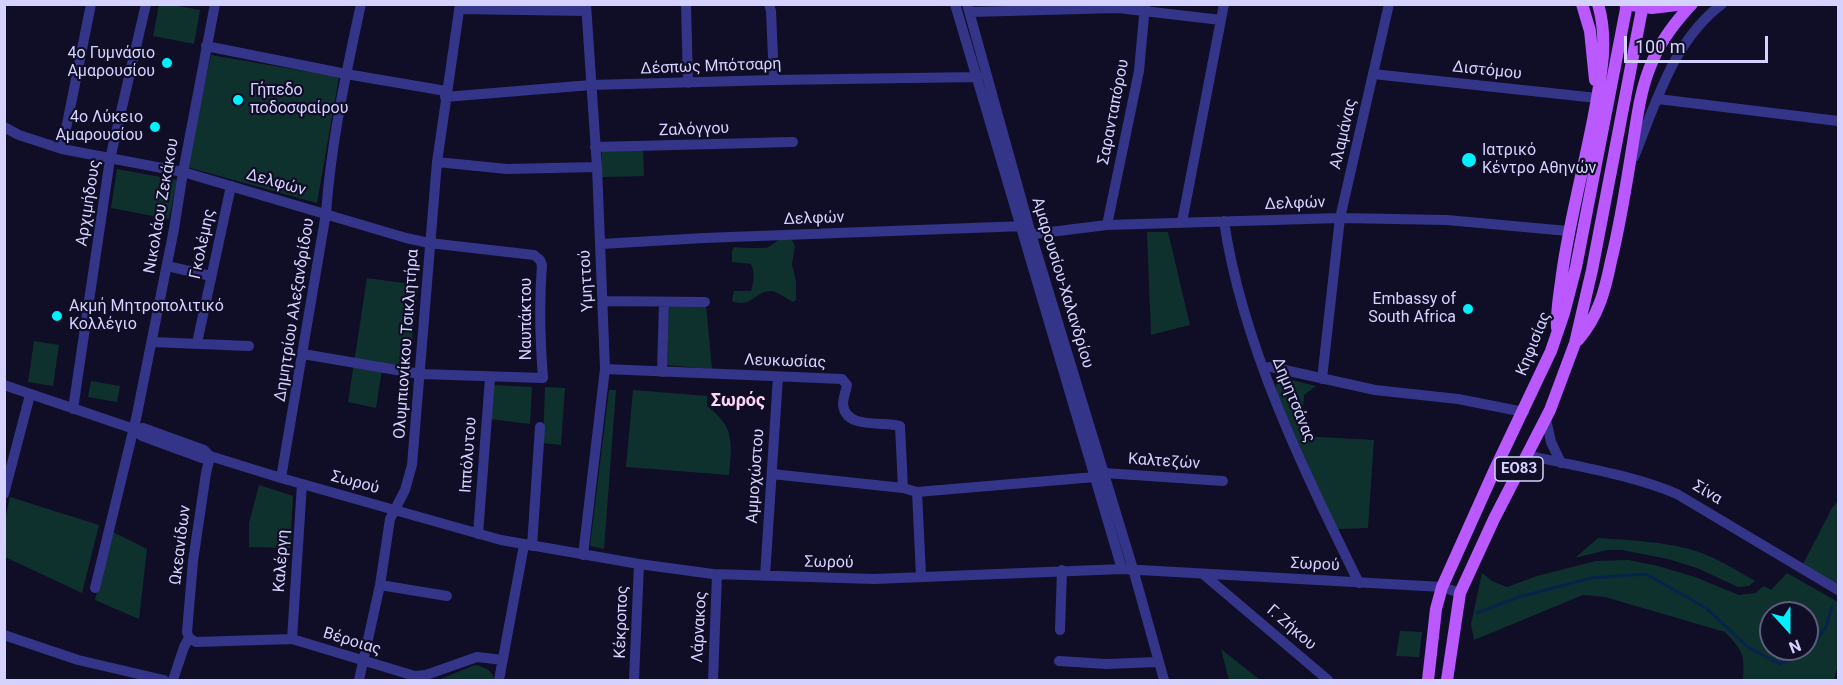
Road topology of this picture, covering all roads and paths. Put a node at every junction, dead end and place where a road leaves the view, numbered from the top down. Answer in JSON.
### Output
{"nodes":[{"id":1,"x":91,"y":4,"type":"edge"},
{"id":2,"x":146,"y":4,"type":"edge"},
{"id":3,"x":215,"y":4,"type":"edge"},
{"id":4,"x":361,"y":4,"type":"edge"},
{"id":5,"x":686,"y":4,"type":"edge"},
{"id":6,"x":955,"y":4,"type":"edge"},
{"id":7,"x":1224,"y":4,"type":"edge"},
{"id":8,"x":1389,"y":4,"type":"edge"},
{"id":9,"x":1582,"y":4,"type":"edge"},
{"id":10,"x":1598,"y":4,"type":"edge"},
{"id":11,"x":1626,"y":4,"type":"edge"},
{"id":12,"x":1643,"y":4,"type":"edge"},
{"id":13,"x":1679,"y":4,"type":"edge"},
{"id":14,"x":1692,"y":4,"type":"edge"},
{"id":15,"x":1722,"y":4,"type":"edge"},
{"id":16,"x":459,"y":7,"type":"edge"},
{"id":17,"x":1144,"y":7,"type":"edge"},
{"id":18,"x":586,"y":8,"type":"edge"},
{"id":19,"x":770,"y":8,"type":"edge"},
{"id":20,"x":968,"y":8,"type":"edge"},
{"id":21,"x":1221,"y":20,"type":"junction"},
{"id":22,"x":206,"y":46,"type":"junction"},
{"id":23,"x":346,"y":74,"type":"junction"},
{"id":24,"x":1373,"y":74,"type":"junction"},
{"id":25,"x":978,"y":77,"type":"junction"},
{"id":26,"x":774,"y":80,"type":"junction"},
{"id":27,"x":688,"y":82,"type":"junction"},
{"id":28,"x":591,"y":85,"type":"junction"},
{"id":29,"x":446,"y":94,"type":"junction"},
{"id":30,"x":1597,"y":98,"type":"junction"},
{"id":31,"x":1658,"y":99,"type":"junction"},
{"id":32,"x":1839,"y":121,"type":"edge"},
{"id":33,"x":4,"y":127,"type":"edge"},
{"id":34,"x":793,"y":142,"type":"dead end"},
{"id":35,"x":595,"y":147,"type":"junction"},
{"id":36,"x":62,"y":149,"type":"junction"},
{"id":37,"x":110,"y":159,"type":"junction"},
{"id":38,"x":437,"y":162,"type":"junction"},
{"id":39,"x":597,"y":168,"type":"junction"},
{"id":40,"x":1629,"y":168,"type":"junction"},
{"id":41,"x":183,"y":172,"type":"junction"},
{"id":42,"x":231,"y":186,"type":"junction"},
{"id":43,"x":326,"y":213,"type":"junction"},
{"id":44,"x":1340,"y":218,"type":"junction"},
{"id":45,"x":1224,"y":221,"type":"junction"},
{"id":46,"x":1182,"y":222,"type":"junction"},
{"id":47,"x":1107,"y":225,"type":"junction"},
{"id":48,"x":1025,"y":231,"type":"junction"},
{"id":49,"x":1568,"y":231,"type":"junction"},
{"id":50,"x":429,"y":243,"type":"junction"},
{"id":51,"x":600,"y":244,"type":"junction"},
{"id":52,"x":540,"y":260,"type":"joint"},
{"id":53,"x":167,"y":266,"type":"junction"},
{"id":54,"x":211,"y":276,"type":"junction"},
{"id":55,"x":603,"y":301,"type":"junction"},
{"id":56,"x":664,"y":302,"type":"junction"},
{"id":57,"x":705,"y":302,"type":"dead end"},
{"id":58,"x":1557,"y":335,"type":"junction"},
{"id":59,"x":152,"y":342,"type":"junction"},
{"id":60,"x":197,"y":343,"type":"junction"},
{"id":61,"x":1575,"y":343,"type":"junction"},
{"id":62,"x":249,"y":346,"type":"dead end"},
{"id":63,"x":303,"y":354,"type":"junction"},
{"id":64,"x":1264,"y":368,"type":"junction"},
{"id":65,"x":605,"y":369,"type":"junction"},
{"id":66,"x":662,"y":372,"type":"junction"},
{"id":67,"x":420,"y":374,"type":"junction"},
{"id":68,"x":778,"y":377,"type":"junction"},
{"id":69,"x":490,"y":378,"type":"junction"},
{"id":70,"x":1322,"y":379,"type":"junction"},
{"id":71,"x":4,"y":385,"type":"edge"},
{"id":72,"x":30,"y":395,"type":"junction"},
{"id":73,"x":73,"y":409,"type":"junction"},
{"id":74,"x":1524,"y":412,"type":"junction"},
{"id":75,"x":1546,"y":419,"type":"junction"},
{"id":76,"x":540,"y":428,"type":"dead end"},
{"id":77,"x":134,"y":429,"type":"junction"},
{"id":78,"x":1527,"y":454,"type":"junction"},
{"id":79,"x":210,"y":456,"type":"junction"},
{"id":80,"x":1561,"y":463,"type":"junction"},
{"id":81,"x":772,"y":474,"type":"junction"},
{"id":82,"x":1100,"y":475,"type":"junction"},
{"id":83,"x":281,"y":478,"type":"junction"},
{"id":84,"x":1223,"y":481,"type":"dead end"},
{"id":85,"x":302,"y":484,"type":"junction"},
{"id":86,"x":903,"y":488,"type":"junction"},
{"id":87,"x":917,"y":492,"type":"junction"},
{"id":88,"x":4,"y":494,"type":"edge"},
{"id":89,"x":394,"y":509,"type":"junction"},
{"id":90,"x":478,"y":534,"type":"junction"},
{"id":91,"x":528,"y":545,"type":"junction"},
{"id":92,"x":583,"y":555,"type":"junction"},
{"id":93,"x":639,"y":564,"type":"junction"},
{"id":94,"x":1132,"y":569,"type":"junction"},
{"id":95,"x":1062,"y":570,"type":"junction"},
{"id":96,"x":1202,"y":574,"type":"junction"},
{"id":97,"x":717,"y":575,"type":"junction"},
{"id":98,"x":765,"y":576,"type":"junction"},
{"id":99,"x":921,"y":576,"type":"junction"},
{"id":100,"x":1235,"y":576,"type":"junction"},
{"id":101,"x":1359,"y":583,"type":"junction"},
{"id":102,"x":380,"y":585,"type":"junction"},
{"id":103,"x":1442,"y":587,"type":"junction"},
{"id":104,"x":95,"y":588,"type":"dead end"},
{"id":105,"x":1839,"y":590,"type":"edge"},
{"id":106,"x":1460,"y":593,"type":"junction"},
{"id":107,"x":447,"y":596,"type":"dead end"},
{"id":108,"x":1234,"y":599,"type":"junction"},
{"id":109,"x":1060,"y":630,"type":"dead end"},
{"id":110,"x":4,"y":635,"type":"edge"},
{"id":111,"x":189,"y":638,"type":"junction"},
{"id":112,"x":292,"y":639,"type":"junction"},
{"id":113,"x":502,"y":660,"type":"junction"},
{"id":114,"x":362,"y":661,"type":"junction"},
{"id":115,"x":1059,"y":661,"type":"dead end"},
{"id":116,"x":1158,"y":662,"type":"junction"},
{"id":117,"x":164,"y":681,"type":"edge"},
{"id":118,"x":173,"y":681,"type":"edge"},
{"id":119,"x":359,"y":681,"type":"edge"},
{"id":120,"x":499,"y":681,"type":"edge"},
{"id":121,"x":634,"y":681,"type":"edge"},
{"id":122,"x":713,"y":681,"type":"edge"},
{"id":123,"x":1164,"y":681,"type":"edge"},
{"id":124,"x":1328,"y":681,"type":"edge"},
{"id":125,"x":1428,"y":681,"type":"edge"},
{"id":126,"x":1447,"y":681,"type":"edge"}],
"edges":[{"from":1,"to":36,"type":"street"},
{"from":2,"to":37,"type":"street","name":"Αρχιμήδους"},
{"from":3,"to":22,"type":"street","name":"Νικολάου Ζεκάκου"},
{"from":4,"to":23,"type":"street","name":"Δημητρίου Αλεξανδρίδου"},
{"from":5,"to":27,"type":"street"},
{"from":6,"to":25,"type":"street","name":"Αμαρουσίου-Χαλανδρίου"},
{"from":7,"to":21,"type":"street"},
{"from":8,"to":24,"type":"street","name":"Αλαμάνας"},
{"from":9,"to":30,"type":"main road"},
{"from":10,"to":30,"type":"main road"},
{"from":11,"to":13,"type":"main road","number":"ΕΟ83","bridge":true},
{"from":11,"to":58,"type":"main road","name":"Κηφισίας","number":"ΕΟ83"},
{"from":12,"to":61,"type":"main road","name":"Κηφισίας","number":"ΕΟ83"},
{"from":14,"to":40,"type":"main road"},
{"from":15,"to":31,"type":"street"},
{"from":16,"to":18,"type":"street"},
{"from":16,"to":29,"type":"street","name":"Ολυμπιονίκου Τσικλητήρα"},
{"from":17,"to":20,"type":"street"},
{"from":17,"to":21,"type":"street"},
{"from":17,"to":47,"type":"street","name":"Σαρανταπόρου"},
{"from":18,"to":28,"type":"street","name":"Υμηττού"},
{"from":19,"to":26,"type":"street"},
{"from":20,"to":48,"type":"street","name":"Αμαρουσίου-Χαλανδρίου"},
{"from":21,"to":46,"type":"street"},
{"from":22,"to":23,"type":"street","name":"Δέσπως Μπότσαρη"},
{"from":22,"to":41,"type":"street","name":"Νικολάου Ζεκάκου"},
{"from":23,"to":29,"type":"street","name":"Δέσπως Μπότσαρη"},
{"from":23,"to":43,"type":"street","name":"Δημητρίου Αλεξανδρίδου"},
{"from":24,"to":30,"type":"street","name":"Διστόμου"},
{"from":24,"to":44,"type":"street","name":"Αλαμάνας"},
{"from":25,"to":26,"type":"street","name":"Δέσπως Μπότσαρη"},
{"from":25,"to":48,"type":"street","name":"Αμαρουσίου-Χαλανδρίου"},
{"from":26,"to":27,"type":"street","name":"Δέσπως Μπότσαρη"},
{"from":27,"to":28,"type":"street","name":"Δέσπως Μπότσαρη"},
{"from":28,"to":29,"type":"street","name":"Δέσπως Μπότσαρη"},
{"from":28,"to":35,"type":"street","name":"Υμηττού"},
{"from":29,"to":38,"type":"street","name":"Ολυμπιονίκου Τσικλητήρα"},
{"from":30,"to":49,"type":"main road"},
{"from":31,"to":32,"type":"street"},
{"from":31,"to":40,"type":"street"},
{"from":33,"to":36,"type":"street","name":"Δελφών"},
{"from":34,"to":35,"type":"street","name":"Ζαλόγγου"},
{"from":35,"to":39,"type":"street","name":"Υμηττού"},
{"from":36,"to":37,"type":"street","name":"Δελφών"},
{"from":37,"to":41,"type":"street","name":"Δελφών"},
{"from":37,"to":73,"type":"street","name":"Αρχιμήδους"},
{"from":38,"to":39,"type":"street"},
{"from":38,"to":50,"type":"street","name":"Ολυμπιονίκου Τσικλητήρα"},
{"from":39,"to":51,"type":"street","name":"Υμηττού"},
{"from":40,"to":61,"type":"main road"},
{"from":41,"to":42,"type":"street","name":"Δελφών"},
{"from":41,"to":53,"type":"street","name":"Νικολάου Ζεκάκου"},
{"from":42,"to":43,"type":"street","name":"Δελφών"},
{"from":42,"to":54,"type":"street","name":"Γκολέμης"},
{"from":43,"to":50,"type":"street","name":"Δελφών"},
{"from":43,"to":63,"type":"street","name":"Δημητρίου Αλεξανδρίδου"},
{"from":44,"to":45,"type":"street","name":"Δελφών"},
{"from":44,"to":49,"type":"street","name":"Δελφών"},
{"from":44,"to":70,"type":"street","name":"Αλαμάνας"},
{"from":45,"to":46,"type":"street","name":"Δελφών"},
{"from":45,"to":64,"type":"street","name":"Δημητσάνας"},
{"from":46,"to":47,"type":"street","name":"Δελφών"},
{"from":47,"to":48,"type":"street","name":"Δελφών"},
{"from":48,"to":51,"type":"street","name":"Δελφών"},
{"from":48,"to":82,"type":"street","name":"Αμαρουσίου-Χαλανδρίου"},
{"from":49,"to":58,"type":"main road"},
{"from":50,"to":52,"type":"street","name":"Δελφών"},
{"from":50,"to":67,"type":"street","name":"Ολυμπιονίκου Τσικλητήρα"},
{"from":51,"to":55,"type":"street","name":"Υμηττού"},
{"from":52,"to":69,"type":"street","name":"Ναυπάκτου"},
{"from":53,"to":54,"type":"street"},
{"from":53,"to":59,"type":"street","name":"Νικολάου Ζεκάκου"},
{"from":54,"to":60,"type":"street","name":"Γκολέμης"},
{"from":55,"to":56,"type":"street"},
{"from":55,"to":65,"type":"street","name":"Υμηττού"},
{"from":56,"to":57,"type":"street"},
{"from":56,"to":66,"type":"street"},
{"from":58,"to":74,"type":"main road","name":"Κηφισίας","number":"ΕΟ83"},
{"from":59,"to":60,"type":"street"},
{"from":59,"to":77,"type":"street","name":"Νικολάου Ζεκάκου"},
{"from":60,"to":62,"type":"street"},
{"from":61,"to":75,"type":"main road","name":"Κηφισίας","number":"ΕΟ83"},
{"from":63,"to":67,"type":"street"},
{"from":63,"to":83,"type":"street","name":"Δημητρίου Αλεξανδρίδου"},
{"from":64,"to":70,"type":"street"},
{"from":64,"to":101,"type":"street","name":"Δημητσάνας"},
{"from":65,"to":66,"type":"street","name":"Λευκωσίας"},
{"from":65,"to":92,"type":"street","name":"Υμηττού"},
{"from":66,"to":68,"type":"street","name":"Λευκωσίας"},
{"from":67,"to":69,"type":"street"},
{"from":67,"to":89,"type":"street","name":"Ολυμπιονίκου Τσικλητήρα"},
{"from":68,"to":81,"type":"street","name":"Αμμοχώστου"},
{"from":68,"to":86,"type":"street","name":"Λευκωσίας"},
{"from":69,"to":90,"type":"street","name":"Ιππόλυτου"},
{"from":70,"to":74,"type":"street"},
{"from":71,"to":72,"type":"street","name":"Σωρού"},
{"from":72,"to":73,"type":"street","name":"Σωρού"},
{"from":72,"to":88,"type":"street"},
{"from":73,"to":77,"type":"street","name":"Σωρού"},
{"from":74,"to":103,"type":"main road","name":"Κηφισίας","number":"ΕΟ83"},
{"from":75,"to":78,"type":"main road","name":"Κηφισίας","number":"ΕΟ83"},
{"from":75,"to":80,"type":"street"},
{"from":76,"to":91,"type":"street"},
{"from":77,"to":79,"type":"street","name":"Σωρού"},
{"from":77,"to":104,"type":"street","name":"Νικολάου Ζεκάκου"},
{"from":78,"to":80,"type":"street","name":"Σίνα"},
{"from":78,"to":106,"type":"main road","name":"Κηφισίας","number":"ΕΟ83"},
{"from":79,"to":83,"type":"street","name":"Σωρού"},
{"from":79,"to":111,"type":"street","name":"Ωκεανίδων"},
{"from":80,"to":105,"type":"street","name":"Σίνα"},
{"from":81,"to":86,"type":"street"},
{"from":81,"to":98,"type":"street","name":"Αμμοχώστου"},
{"from":82,"to":84,"type":"street","name":"Καλτεζών"},
{"from":82,"to":87,"type":"street","name":"Καλτεζών"},
{"from":82,"to":94,"type":"street","name":"Αμαρουσίου-Χαλανδρίου"},
{"from":83,"to":85,"type":"street","name":"Σωρού"},
{"from":85,"to":89,"type":"street","name":"Σωρού"},
{"from":85,"to":112,"type":"street","name":"Καλέργη"},
{"from":86,"to":87,"type":"street"},
{"from":87,"to":99,"type":"street"},
{"from":89,"to":90,"type":"street","name":"Σωρού"},
{"from":89,"to":102,"type":"street","name":"Ολυμπιονίκου Τσικλητήρα"},
{"from":90,"to":91,"type":"street","name":"Σωρού"},
{"from":91,"to":92,"type":"street","name":"Σωρού"},
{"from":91,"to":113,"type":"street"},
{"from":92,"to":93,"type":"street","name":"Σωρού"},
{"from":93,"to":97,"type":"street","name":"Σωρού"},
{"from":93,"to":121,"type":"street","name":"Κέκροπος"},
{"from":94,"to":95,"type":"street","name":"Σωρού"},
{"from":94,"to":96,"type":"street","name":"Σωρού"},
{"from":94,"to":116,"type":"street","name":"Αμαρουσίου-Χαλανδρίου"},
{"from":95,"to":99,"type":"street","name":"Σωρού"},
{"from":95,"to":109,"type":"street"},
{"from":96,"to":100,"type":"street","name":"Σωρού"},
{"from":96,"to":108,"type":"street","name":"Γ. Ζήκου"},
{"from":97,"to":98,"type":"street","name":"Σωρού"},
{"from":97,"to":122,"type":"street","name":"Λάρνακος"},
{"from":98,"to":99,"type":"street","name":"Σωρού"},
{"from":100,"to":101,"type":"street","name":"Σωρού"},
{"from":100,"to":108,"type":"street"},
{"from":101,"to":103,"type":"street","name":"Σωρού"},
{"from":102,"to":107,"type":"street"},
{"from":102,"to":114,"type":"street","name":"Ολυμπιονίκου Τσικλητήρα"},
{"from":103,"to":106,"type":"street","name":"Σωρού"},
{"from":103,"to":125,"type":"main road","name":"Κηφισίας","number":"ΕΟ83"},
{"from":106,"to":126,"type":"main road","name":"Κηφισίας","number":"ΕΟ83"},
{"from":108,"to":124,"type":"street","name":"Γ. Ζήκου"},
{"from":110,"to":117,"type":"street"},
{"from":111,"to":112,"type":"street","name":"Βέροιας"},
{"from":111,"to":118,"type":"street"},
{"from":112,"to":114,"type":"street","name":"Βέροιας"},
{"from":113,"to":114,"type":"street","name":"Βέροιας"},
{"from":113,"to":120,"type":"street"},
{"from":114,"to":119,"type":"street","name":"Ολυμπιονίκου Τσικλητήρα"},
{"from":115,"to":116,"type":"street"},
{"from":116,"to":123,"type":"street","name":"Αμαρουσίου-Χαλανδρίου"}]}
